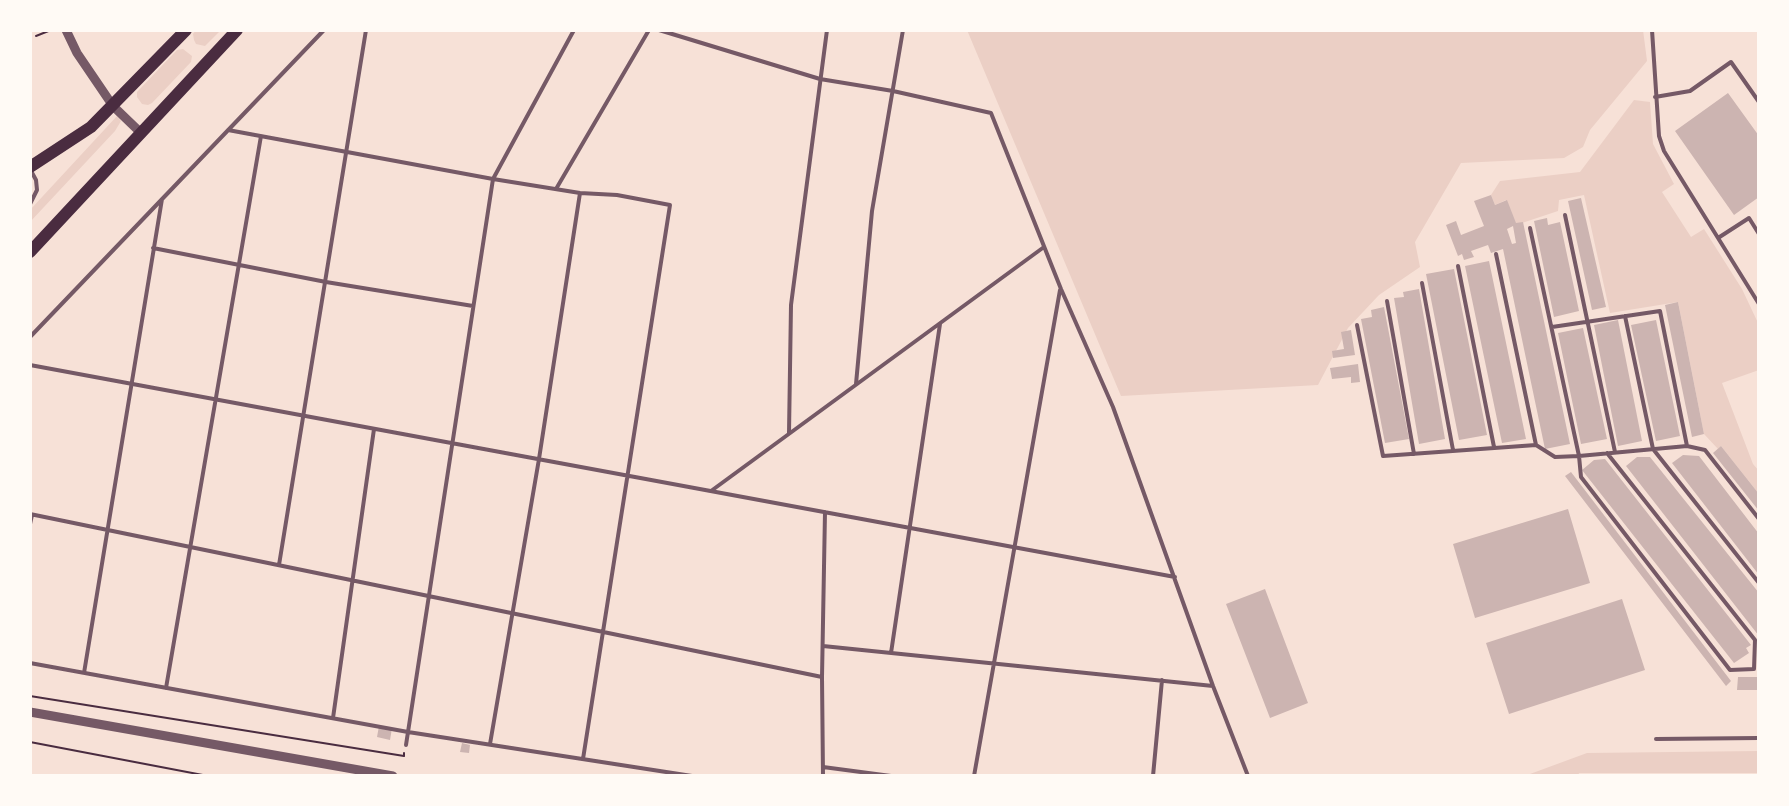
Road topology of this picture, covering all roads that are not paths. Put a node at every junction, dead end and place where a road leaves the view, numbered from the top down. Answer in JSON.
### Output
{"nodes":[{"id":1,"x":66,"y":30,"type":"edge"},
{"id":2,"x":186,"y":30,"type":"edge"},
{"id":3,"x":237,"y":30,"type":"edge"},
{"id":4,"x":324,"y":30,"type":"edge"},
{"id":5,"x":366,"y":30,"type":"edge"},
{"id":6,"x":574,"y":30,"type":"edge"},
{"id":7,"x":649,"y":30,"type":"edge"},
{"id":8,"x":659,"y":30,"type":"edge"},
{"id":9,"x":827,"y":30,"type":"edge"},
{"id":10,"x":903,"y":30,"type":"edge"},
{"id":11,"x":1652,"y":30,"type":"edge"},
{"id":12,"x":820,"y":79,"type":"junction"},
{"id":13,"x":893,"y":91,"type":"junction"},
{"id":14,"x":1655,"y":97,"type":"junction"},
{"id":15,"x":1759,"y":102,"type":"edge"},
{"id":16,"x":113,"y":106,"type":"junction"},
{"id":17,"x":228,"y":130,"type":"junction"},
{"id":18,"x":141,"y":133,"type":"junction"},
{"id":19,"x":261,"y":136,"type":"junction"},
{"id":20,"x":347,"y":152,"type":"junction"},
{"id":21,"x":30,"y":168,"type":"edge"},
{"id":22,"x":493,"y":179,"type":"junction"},
{"id":23,"x":556,"y":189,"type":"junction"},
{"id":24,"x":580,"y":193,"type":"junction"},
{"id":25,"x":162,"y":199,"type":"junction"},
{"id":26,"x":30,"y":204,"type":"edge"},
{"id":27,"x":1565,"y":215,"type":"dead end"},
{"id":28,"x":1530,"y":228,"type":"dead end"},
{"id":29,"x":1759,"y":234,"type":"edge"},
{"id":30,"x":1718,"y":238,"type":"junction"},
{"id":31,"x":1044,"y":247,"type":"junction"},
{"id":32,"x":153,"y":248,"type":"junction"},
{"id":33,"x":30,"y":252,"type":"edge"},
{"id":34,"x":1496,"y":254,"type":"dead end"},
{"id":35,"x":239,"y":265,"type":"junction"},
{"id":36,"x":1458,"y":266,"type":"dead end"},
{"id":37,"x":326,"y":282,"type":"junction"},
{"id":38,"x":1422,"y":283,"type":"dead end"},
{"id":39,"x":1060,"y":289,"type":"junction"},
{"id":40,"x":1387,"y":301,"type":"dead end"},
{"id":41,"x":1759,"y":304,"type":"edge"},
{"id":42,"x":473,"y":306,"type":"junction"},
{"id":43,"x":1625,"y":316,"type":"junction"},
{"id":44,"x":1589,"y":321,"type":"junction"},
{"id":45,"x":940,"y":323,"type":"junction"},
{"id":46,"x":1357,"y":325,"type":"dead end"},
{"id":47,"x":1551,"y":327,"type":"junction"},
{"id":48,"x":30,"y":337,"type":"edge"},
{"id":49,"x":30,"y":365,"type":"edge"},
{"id":50,"x":131,"y":384,"type":"junction"},
{"id":51,"x":856,"y":385,"type":"junction"},
{"id":52,"x":216,"y":400,"type":"junction"},
{"id":53,"x":304,"y":416,"type":"junction"},
{"id":54,"x":374,"y":429,"type":"junction"},
{"id":55,"x":789,"y":434,"type":"junction"},
{"id":56,"x":452,"y":443,"type":"junction"},
{"id":57,"x":1536,"y":445,"type":"junction"},
{"id":58,"x":1687,"y":446,"type":"junction"},
{"id":59,"x":1494,"y":447,"type":"junction"},
{"id":60,"x":1653,"y":449,"type":"junction"},
{"id":61,"x":1453,"y":450,"type":"junction"},
{"id":62,"x":1607,"y":453,"type":"junction"},
{"id":63,"x":1615,"y":453,"type":"junction"},
{"id":64,"x":1414,"y":454,"type":"junction"},
{"id":65,"x":1579,"y":456,"type":"junction"},
{"id":66,"x":539,"y":459,"type":"junction"},
{"id":67,"x":627,"y":476,"type":"junction"},
{"id":68,"x":711,"y":491,"type":"junction"},
{"id":69,"x":825,"y":512,"type":"junction"},
{"id":70,"x":31,"y":514,"type":"edge"},
{"id":71,"x":1759,"y":519,"type":"edge"},
{"id":72,"x":30,"y":524,"type":"edge"},
{"id":73,"x":909,"y":528,"type":"junction"},
{"id":74,"x":108,"y":530,"type":"junction"},
{"id":75,"x":190,"y":547,"type":"junction"},
{"id":76,"x":1015,"y":548,"type":"junction"},
{"id":77,"x":279,"y":565,"type":"junction"},
{"id":78,"x":1175,"y":577,"type":"junction"},
{"id":79,"x":352,"y":580,"type":"junction"},
{"id":80,"x":1759,"y":583,"type":"edge"},
{"id":81,"x":429,"y":596,"type":"junction"},
{"id":82,"x":513,"y":613,"type":"junction"},
{"id":83,"x":603,"y":632,"type":"junction"},
{"id":84,"x":822,"y":646,"type":"junction"},
{"id":85,"x":891,"y":653,"type":"junction"},
{"id":86,"x":30,"y":663,"type":"edge"},
{"id":87,"x":994,"y":664,"type":"junction"},
{"id":88,"x":84,"y":673,"type":"junction"},
{"id":89,"x":822,"y":677,"type":"junction"},
{"id":90,"x":1162,"y":680,"type":"junction"},
{"id":91,"x":1213,"y":686,"type":"junction"},
{"id":92,"x":166,"y":688,"type":"junction"},
{"id":93,"x":30,"y":712,"type":"edge"},
{"id":94,"x":333,"y":718,"type":"junction"},
{"id":95,"x":408,"y":732,"type":"junction"},
{"id":96,"x":1759,"y":738,"type":"edge"},
{"id":97,"x":1656,"y":739,"type":"dead end"},
{"id":98,"x":490,"y":744,"type":"junction"},
{"id":99,"x":406,"y":745,"type":"dead end"},
{"id":100,"x":583,"y":759,"type":"junction"},
{"id":101,"x":823,"y":767,"type":"junction"},
{"id":102,"x":393,"y":776,"type":"edge"},
{"id":103,"x":693,"y":776,"type":"edge"},
{"id":104,"x":823,"y":776,"type":"edge"},
{"id":105,"x":891,"y":776,"type":"edge"},
{"id":106,"x":974,"y":776,"type":"edge"},
{"id":107,"x":1153,"y":776,"type":"edge"},
{"id":108,"x":1248,"y":776,"type":"edge"}],
"edges":[{"from":1,"to":16,"type":"street"},
{"from":2,"to":16,"type":"main road"},
{"from":3,"to":18,"type":"main road"},
{"from":4,"to":17,"type":"lane"},
{"from":5,"to":20,"type":"lane"},
{"from":6,"to":22,"type":"lane"},
{"from":7,"to":23,"type":"lane"},
{"from":8,"to":12,"type":"lane"},
{"from":9,"to":12,"type":"lane"},
{"from":10,"to":13,"type":"lane"},
{"from":11,"to":14,"type":"lane"},
{"from":12,"to":13,"type":"lane"},
{"from":12,"to":55,"type":"lane"},
{"from":13,"to":31,"type":"lane"},
{"from":13,"to":51,"type":"lane"},
{"from":14,"to":15,"type":"lane"},
{"from":14,"to":30,"type":"lane"},
{"from":16,"to":18,"type":"street"},
{"from":16,"to":21,"type":"main road"},
{"from":17,"to":19,"type":"lane"},
{"from":17,"to":25,"type":"lane"},
{"from":18,"to":33,"type":"main road"},
{"from":19,"to":20,"type":"lane"},
{"from":19,"to":35,"type":"lane"},
{"from":20,"to":22,"type":"lane"},
{"from":20,"to":37,"type":"lane"},
{"from":21,"to":26,"type":"lane"},
{"from":22,"to":23,"type":"lane"},
{"from":22,"to":42,"type":"lane"},
{"from":23,"to":24,"type":"lane"},
{"from":24,"to":66,"type":"lane"},
{"from":24,"to":67,"type":"lane"},
{"from":25,"to":32,"type":"lane"},
{"from":25,"to":48,"type":"lane"},
{"from":27,"to":44,"type":"lane"},
{"from":28,"to":47,"type":"lane"},
{"from":29,"to":30,"type":"lane"},
{"from":30,"to":41,"type":"lane"},
{"from":31,"to":39,"type":"lane"},
{"from":31,"to":45,"type":"lane"},
{"from":32,"to":35,"type":"lane"},
{"from":32,"to":50,"type":"lane"},
{"from":34,"to":57,"type":"lane"},
{"from":35,"to":37,"type":"lane"},
{"from":35,"to":52,"type":"lane"},
{"from":36,"to":59,"type":"lane"},
{"from":37,"to":42,"type":"lane"},
{"from":37,"to":53,"type":"lane"},
{"from":38,"to":61,"type":"lane"},
{"from":39,"to":76,"type":"lane"},
{"from":39,"to":78,"type":"lane"},
{"from":40,"to":64,"type":"lane"},
{"from":42,"to":56,"type":"lane"},
{"from":43,"to":44,"type":"lane"},
{"from":43,"to":58,"type":"lane"},
{"from":43,"to":60,"type":"lane"},
{"from":44,"to":47,"type":"lane"},
{"from":44,"to":63,"type":"lane"},
{"from":45,"to":51,"type":"lane"},
{"from":45,"to":73,"type":"lane"},
{"from":46,"to":64,"type":"lane"},
{"from":47,"to":65,"type":"lane"},
{"from":49,"to":50,"type":"lane"},
{"from":50,"to":52,"type":"lane"},
{"from":50,"to":74,"type":"lane"},
{"from":51,"to":55,"type":"lane"},
{"from":52,"to":53,"type":"lane"},
{"from":52,"to":75,"type":"lane"},
{"from":53,"to":54,"type":"lane"},
{"from":53,"to":77,"type":"lane"},
{"from":54,"to":56,"type":"lane"},
{"from":54,"to":79,"type":"lane"},
{"from":55,"to":68,"type":"lane"},
{"from":56,"to":66,"type":"lane"},
{"from":56,"to":81,"type":"lane"},
{"from":57,"to":59,"type":"lane"},
{"from":57,"to":65,"type":"lane"},
{"from":58,"to":60,"type":"lane"},
{"from":58,"to":71,"type":"lane"},
{"from":59,"to":61,"type":"lane"},
{"from":60,"to":63,"type":"lane"},
{"from":60,"to":80,"type":"lane"},
{"from":61,"to":64,"type":"lane"},
{"from":62,"to":63,"type":"lane"},
{"from":62,"to":65,"type":"lane"},
{"from":62,"to":65,"type":"lane"},
{"from":66,"to":67,"type":"lane"},
{"from":66,"to":82,"type":"lane"},
{"from":67,"to":68,"type":"lane"},
{"from":67,"to":83,"type":"lane"},
{"from":68,"to":69,"type":"lane"},
{"from":69,"to":73,"type":"lane"},
{"from":69,"to":84,"type":"lane"},
{"from":70,"to":72,"type":"lane"},
{"from":70,"to":74,"type":"lane"},
{"from":73,"to":76,"type":"lane"},
{"from":73,"to":85,"type":"lane"},
{"from":74,"to":75,"type":"lane"},
{"from":74,"to":88,"type":"lane"},
{"from":75,"to":77,"type":"lane"},
{"from":75,"to":92,"type":"lane"},
{"from":76,"to":78,"type":"lane"},
{"from":76,"to":87,"type":"lane"},
{"from":77,"to":79,"type":"lane"},
{"from":78,"to":91,"type":"lane"},
{"from":79,"to":81,"type":"lane"},
{"from":79,"to":94,"type":"lane"},
{"from":81,"to":82,"type":"lane"},
{"from":81,"to":95,"type":"lane"},
{"from":82,"to":83,"type":"lane"},
{"from":82,"to":98,"type":"lane"},
{"from":83,"to":89,"type":"lane"},
{"from":83,"to":100,"type":"lane"},
{"from":84,"to":85,"type":"lane"},
{"from":84,"to":89,"type":"lane"},
{"from":85,"to":87,"type":"lane"},
{"from":86,"to":88,"type":"lane"},
{"from":87,"to":90,"type":"lane"},
{"from":87,"to":106,"type":"lane"},
{"from":88,"to":92,"type":"lane"},
{"from":89,"to":101,"type":"lane"},
{"from":90,"to":91,"type":"lane"},
{"from":90,"to":107,"type":"lane"},
{"from":91,"to":108,"type":"lane"},
{"from":92,"to":94,"type":"lane"},
{"from":93,"to":102,"type":"street"},
{"from":94,"to":95,"type":"lane"},
{"from":95,"to":98,"type":"lane"},
{"from":95,"to":99,"type":"lane"},
{"from":96,"to":97,"type":"lane"},
{"from":98,"to":100,"type":"lane"},
{"from":100,"to":103,"type":"lane"},
{"from":101,"to":104,"type":"lane"},
{"from":101,"to":105,"type":"lane"}]}
